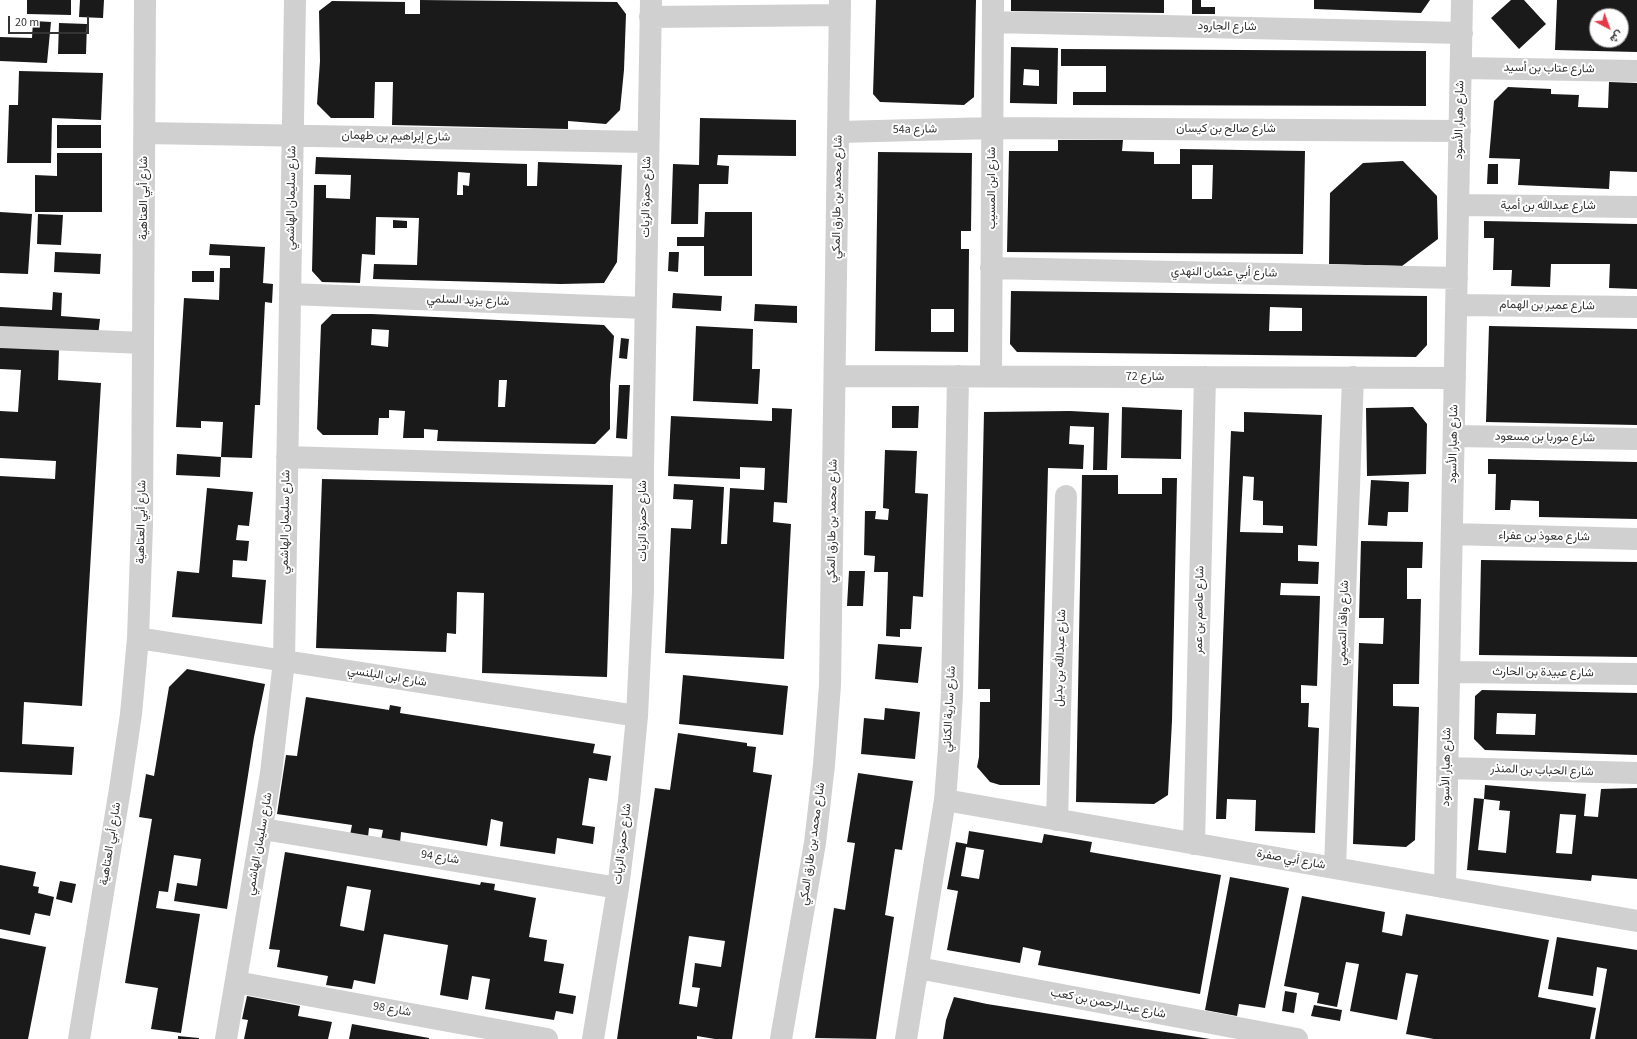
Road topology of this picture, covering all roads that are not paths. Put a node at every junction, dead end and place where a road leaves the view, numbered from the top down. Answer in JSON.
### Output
{"nodes":[{"id":1,"x":145,"y":0,"type":"edge"},
{"id":2,"x":295,"y":0,"type":"edge"},
{"id":3,"x":993,"y":0,"type":"edge"},
{"id":4,"x":1462,"y":0,"type":"edge"},
{"id":5,"x":840,"y":8,"type":"edge"},
{"id":6,"x":650,"y":9,"type":"edge"},
{"id":7,"x":993,"y":22,"type":"junction"},
{"id":8,"x":1462,"y":33,"type":"junction"},
{"id":9,"x":1461,"y":68,"type":"junction"},
{"id":10,"x":1637,"y":71,"type":"edge"},
{"id":11,"x":992,"y":128,"type":"junction"},
{"id":12,"x":1460,"y":131,"type":"junction"},
{"id":13,"x":838,"y":132,"type":"junction"},
{"id":14,"x":145,"y":133,"type":"junction"},
{"id":15,"x":293,"y":136,"type":"junction"},
{"id":16,"x":648,"y":142,"type":"junction"},
{"id":17,"x":1459,"y":205,"type":"junction"},
{"id":18,"x":1637,"y":207,"type":"edge"},
{"id":19,"x":992,"y":268,"type":"junction"},
{"id":20,"x":1457,"y":278,"type":"junction"},
{"id":21,"x":290,"y":294,"type":"junction"},
{"id":22,"x":1457,"y":305,"type":"junction"},
{"id":23,"x":1637,"y":307,"type":"edge"},
{"id":24,"x":645,"y":308,"type":"junction"},
{"id":25,"x":0,"y":337,"type":"edge"},
{"id":26,"x":143,"y":343,"type":"junction"},
{"id":27,"x":835,"y":376,"type":"junction"},
{"id":28,"x":958,"y":376,"type":"junction"},
{"id":29,"x":991,"y":376,"type":"junction"},
{"id":30,"x":1205,"y":377,"type":"junction"},
{"id":31,"x":1353,"y":377,"type":"junction"},
{"id":32,"x":1455,"y":378,"type":"junction"},
{"id":33,"x":1454,"y":436,"type":"junction"},
{"id":34,"x":1637,"y":439,"type":"edge"},
{"id":35,"x":287,"y":457,"type":"junction"},
{"id":36,"x":643,"y":468,"type":"junction"},
{"id":37,"x":1066,"y":496,"type":"dead end"},
{"id":38,"x":1452,"y":534,"type":"junction"},
{"id":39,"x":1637,"y":539,"type":"edge"},
{"id":40,"x":138,"y":638,"type":"junction"},
{"id":41,"x":284,"y":661,"type":"junction"},
{"id":42,"x":1449,"y":672,"type":"junction"},
{"id":43,"x":1637,"y":674,"type":"edge"},
{"id":44,"x":637,"y":716,"type":"junction"},
{"id":45,"x":1447,"y":768,"type":"junction"},
{"id":46,"x":1637,"y":773,"type":"edge"},
{"id":47,"x":945,"y":800,"type":"junction"},
{"id":48,"x":1057,"y":820,"type":"junction"},
{"id":49,"x":263,"y":828,"type":"junction"},
{"id":50,"x":1194,"y":844,"type":"junction"},
{"id":51,"x":1335,"y":868,"type":"junction"},
{"id":52,"x":1445,"y":887,"type":"junction"},
{"id":53,"x":618,"y":888,"type":"junction"},
{"id":54,"x":1637,"y":921,"type":"edge"},
{"id":55,"x":918,"y":968,"type":"junction"},
{"id":56,"x":236,"y":982,"type":"junction"},
{"id":57,"x":79,"y":1039,"type":"edge"},
{"id":58,"x":226,"y":1039,"type":"edge"},
{"id":59,"x":547,"y":1039,"type":"edge"},
{"id":60,"x":593,"y":1039,"type":"edge"},
{"id":61,"x":781,"y":1039,"type":"edge"},
{"id":62,"x":906,"y":1039,"type":"edge"},
{"id":63,"x":1292,"y":1039,"type":"edge"}],
"edges":[{"from":1,"to":14,"type":"street","name":"شارع أبي العتاهية"},
{"from":2,"to":15,"type":"street","name":"شارع سليمان الهاشمي"},
{"from":3,"to":7,"type":"street","name":"شارع ابن المسيب"},
{"from":4,"to":8,"type":"street","name":"شارع هبار الأسود"},
{"from":5,"to":6,"type":"street"},
{"from":5,"to":13,"type":"street","name":"شارع محمد بن طارق المكي"},
{"from":6,"to":16,"type":"street","name":"شارع حمزة الزيات"},
{"from":7,"to":8,"type":"street","name":"شارع الجارود"},
{"from":7,"to":11,"type":"street","name":"شارع ابن المسيب"},
{"from":8,"to":9,"type":"street","name":"شارع هبار الأسود"},
{"from":9,"to":10,"type":"street","name":"شارع عتاب بن أسيد"},
{"from":9,"to":12,"type":"street","name":"شارع هبار الأسود"},
{"from":11,"to":12,"type":"street","name":"شارع صالح بن كيسان"},
{"from":11,"to":13,"type":"street","name":"54a شارع"},
{"from":11,"to":19,"type":"street","name":"شارع ابن المسيب"},
{"from":12,"to":17,"type":"street","name":"شارع هبار الأسود"},
{"from":13,"to":27,"type":"street","name":"شارع محمد بن طارق المكي"},
{"from":14,"to":15,"type":"street","name":"شارع إبراهيم بن طهمان"},
{"from":14,"to":26,"type":"street","name":"شارع أبي العتاهية"},
{"from":15,"to":16,"type":"street","name":"شارع إبراهيم بن طهمان"},
{"from":15,"to":21,"type":"street","name":"شارع سليمان الهاشمي"},
{"from":16,"to":24,"type":"street","name":"شارع حمزة الزيات"},
{"from":17,"to":18,"type":"street","name":"شارع عبدالله بن أمية"},
{"from":17,"to":20,"type":"street","name":"شارع هبار الأسود"},
{"from":19,"to":20,"type":"street","name":"شارع أبي عثمان النهدي"},
{"from":19,"to":29,"type":"street","name":"شارع ابن المسيب"},
{"from":20,"to":22,"type":"street","name":"شارع هبار الأسود"},
{"from":21,"to":24,"type":"street","name":"شارع يزيد السلمي"},
{"from":21,"to":35,"type":"street","name":"شارع سليمان الهاشمي"},
{"from":22,"to":23,"type":"street","name":"شارع عمير بن الهمام"},
{"from":22,"to":32,"type":"street","name":"شارع هبار الأسود"},
{"from":24,"to":36,"type":"street","name":"شارع حمزة الزيات"},
{"from":25,"to":26,"type":"street"},
{"from":26,"to":40,"type":"street","name":"شارع أبي العتاهية"},
{"from":27,"to":28,"type":"street","name":"شارع 72"},
{"from":27,"to":61,"type":"street","name":"شارع محمد بن طارق المكي"},
{"from":28,"to":29,"type":"street","name":"شارع 72"},
{"from":28,"to":47,"type":"street","name":"شارع سارية الكناني"},
{"from":29,"to":30,"type":"street","name":"شارع 72"},
{"from":30,"to":31,"type":"street","name":"شارع 72"},
{"from":30,"to":50,"type":"street","name":"شارع عاصم بن عمر"},
{"from":31,"to":32,"type":"street","name":"شارع 72"},
{"from":31,"to":51,"type":"street","name":"شارع واقد التميمي"},
{"from":32,"to":33,"type":"street","name":"شارع هبار الأسود"},
{"from":33,"to":34,"type":"street","name":"شارع موربا بن مسعود"},
{"from":33,"to":38,"type":"street","name":"شارع هبار الأسود"},
{"from":35,"to":36,"type":"street"},
{"from":35,"to":41,"type":"street","name":"شارع سليمان الهاشمي"},
{"from":36,"to":44,"type":"street","name":"شارع حمزة الزيات"},
{"from":37,"to":48,"type":"street","name":"شارع عبدالله بن بديل"},
{"from":38,"to":39,"type":"street","name":"شارع معوذ بن عفراء"},
{"from":38,"to":42,"type":"street","name":"شارع هبار الأسود"},
{"from":40,"to":41,"type":"street","name":"شارع ابن البلنسي"},
{"from":40,"to":57,"type":"street","name":"شارع أبي العتاهية"},
{"from":41,"to":44,"type":"street","name":"شارع ابن البلنسي"},
{"from":41,"to":49,"type":"street","name":"شارع سليمان الهاشمي"},
{"from":42,"to":43,"type":"street","name":"شارع عبيدة بن الحارث"},
{"from":42,"to":45,"type":"street","name":"شارع هبار الأسود"},
{"from":44,"to":53,"type":"street","name":"شارع حمزة الزيات"},
{"from":45,"to":46,"type":"street","name":"شارع الحباب بن المنذر"},
{"from":45,"to":52,"type":"street","name":"شارع هبار الأسود"},
{"from":47,"to":48,"type":"street","name":"شارع أبي صفرة"},
{"from":47,"to":55,"type":"street","name":"شارع سارية الكناني"},
{"from":48,"to":50,"type":"street","name":"شارع أبي صفرة"},
{"from":49,"to":53,"type":"street","name":"شارع 94"},
{"from":49,"to":56,"type":"street","name":"شارع سليمان الهاشمي"},
{"from":50,"to":51,"type":"street","name":"شارع أبي صفرة"},
{"from":51,"to":52,"type":"street","name":"شارع أبي صفرة"},
{"from":52,"to":54,"type":"street","name":"شارع أبي صفرة"},
{"from":53,"to":60,"type":"street","name":"شارع حمزة الزيات"},
{"from":55,"to":62,"type":"street","name":"شارع سارية الكناني"},
{"from":55,"to":63,"type":"street","name":"شارع عبدالرحمن بن كعب"},
{"from":56,"to":58,"type":"street","name":"شارع سليمان الهاشمي"},
{"from":56,"to":59,"type":"street","name":"شارع 98"}]}
